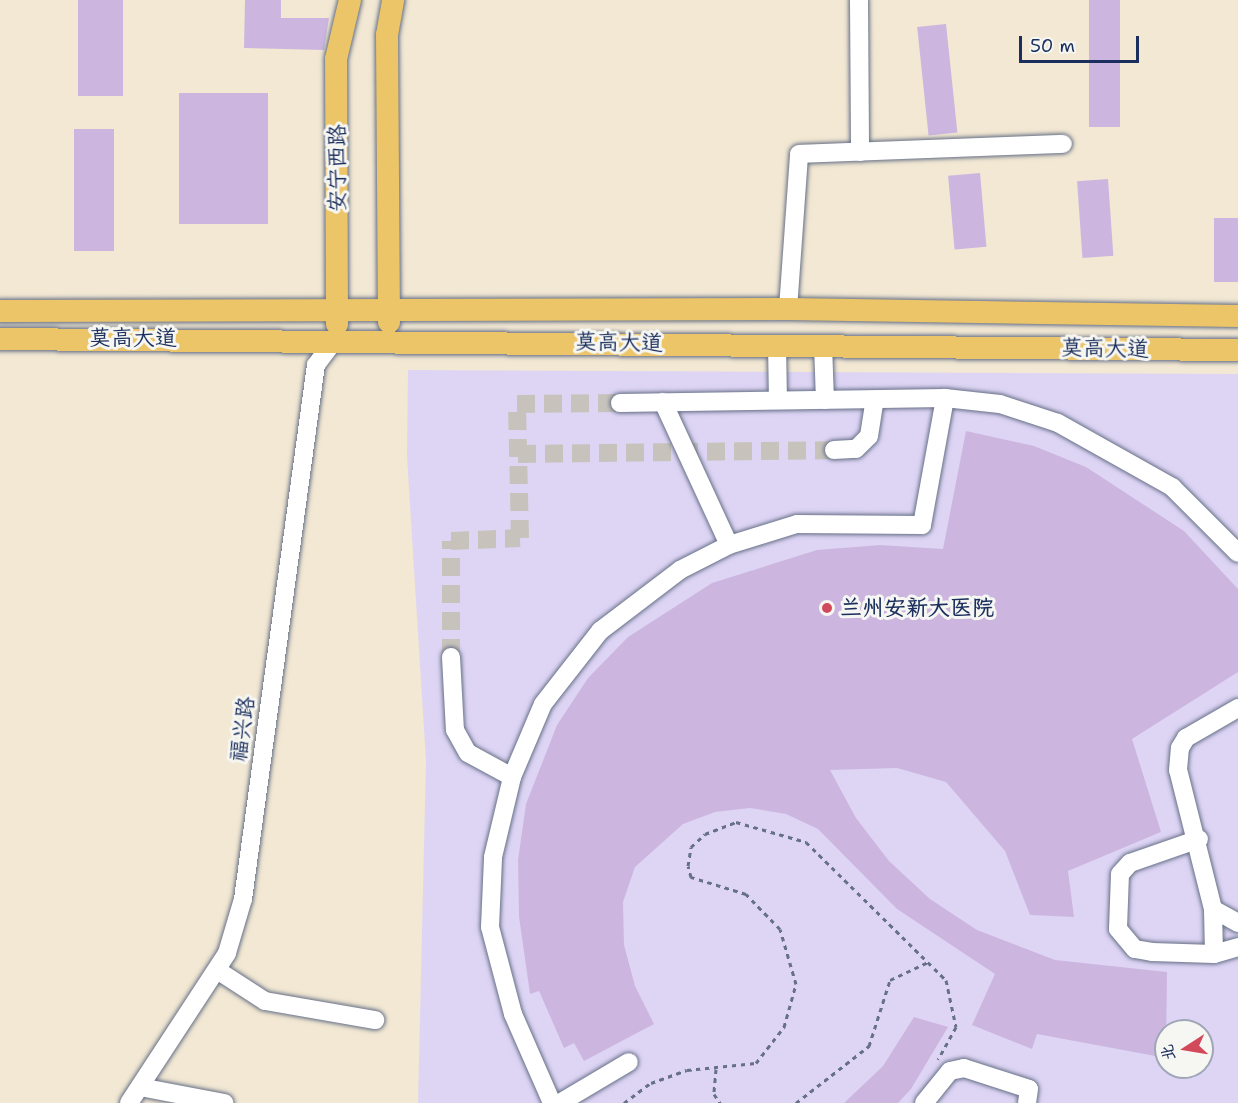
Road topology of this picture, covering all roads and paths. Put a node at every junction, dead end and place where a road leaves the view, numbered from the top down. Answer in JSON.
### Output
{"nodes":[{"id":1,"x":350,"y":0,"type":"edge"},
{"id":2,"x":393,"y":0,"type":"edge"},
{"id":3,"x":860,"y":0,"type":"edge"},
{"id":4,"x":1063,"y":144,"type":"dead end"},
{"id":5,"x":860,"y":152,"type":"junction"},
{"id":6,"x":338,"y":309,"type":"junction"},
{"id":7,"x":388,"y":309,"type":"junction"},
{"id":8,"x":788,"y":309,"type":"junction"},
{"id":9,"x":0,"y":311,"type":"edge"},
{"id":10,"x":1238,"y":316,"type":"edge"},
{"id":11,"x":336,"y":338,"type":"junction"},
{"id":12,"x":0,"y":339,"type":"edge"},
{"id":13,"x":391,"y":339,"type":"junction"},
{"id":14,"x":777,"y":344,"type":"junction"},
{"id":15,"x":824,"y":344,"type":"junction"},
{"id":16,"x":1238,"y":350,"type":"edge"},
{"id":17,"x":945,"y":398,"type":"junction"},
{"id":18,"x":875,"y":399,"type":"junction"},
{"id":19,"x":778,"y":400,"type":"junction"},
{"id":20,"x":825,"y":400,"type":"junction"},
{"id":21,"x":663,"y":402,"type":"junction"},
{"id":22,"x":620,"y":403,"type":"tunnel mouth"},
{"id":23,"x":834,"y":450,"type":"tunnel mouth"},
{"id":24,"x":729,"y":545,"type":"junction"},
{"id":25,"x":1238,"y":553,"type":"edge"},
{"id":26,"x":451,"y":657,"type":"tunnel mouth"},
{"id":27,"x":1238,"y":708,"type":"edge"},
{"id":28,"x":512,"y":777,"type":"junction"},
{"id":29,"x":1199,"y":839,"type":"junction"},
{"id":30,"x":1213,"y":909,"type":"junction"},
{"id":31,"x":1238,"y":923,"type":"edge"},
{"id":32,"x":1238,"y":946,"type":"edge"},
{"id":33,"x":1214,"y":954,"type":"junction"},
{"id":34,"x":928,"y":962,"type":"junction"},
{"id":35,"x":216,"y":970,"type":"junction"},
{"id":36,"x":375,"y":1020,"type":"dead end"},
{"id":37,"x":629,"y":1062,"type":"dead end"},
{"id":38,"x":934,"y":1065,"type":"dead end"},
{"id":39,"x":716,"y":1068,"type":"junction"},
{"id":40,"x":140,"y":1087,"type":"junction"},
{"id":41,"x":129,"y":1103,"type":"edge"},
{"id":42,"x":224,"y":1103,"type":"edge"},
{"id":43,"x":552,"y":1103,"type":"edge"},
{"id":44,"x":560,"y":1103,"type":"edge"},
{"id":45,"x":624,"y":1103,"type":"edge"},
{"id":46,"x":720,"y":1103,"type":"edge"},
{"id":47,"x":796,"y":1103,"type":"edge"},
{"id":48,"x":924,"y":1103,"type":"edge"},
{"id":49,"x":1027,"y":1103,"type":"edge"}],
"edges":[{"from":1,"to":6,"type":"main road","name":"安宁西路"},
{"from":2,"to":7,"type":"main road"},
{"from":3,"to":5,"type":"street"},
{"from":4,"to":5,"type":"street"},
{"from":5,"to":8,"type":"street"},
{"from":6,"to":7,"type":"main road","name":"莫高大道"},
{"from":6,"to":9,"type":"main road","name":"莫高大道"},
{"from":6,"to":11,"type":"main road","name":"安宁西路"},
{"from":7,"to":8,"type":"main road","name":"莫高大道"},
{"from":7,"to":13,"type":"main road"},
{"from":8,"to":10,"type":"main road","name":"莫高大道"},
{"from":11,"to":12,"type":"main road","name":"莫高大道"},
{"from":11,"to":13,"type":"main road","name":"莫高大道"},
{"from":11,"to":35,"type":"street","name":"福兴路"},
{"from":13,"to":14,"type":"main road","name":"莫高大道"},
{"from":14,"to":15,"type":"main road","name":"莫高大道"},
{"from":14,"to":19,"type":"street"},
{"from":15,"to":16,"type":"main road","name":"莫高大道"},
{"from":15,"to":20,"type":"street"},
{"from":17,"to":18,"type":"street"},
{"from":17,"to":24,"type":"street"},
{"from":17,"to":25,"type":"street"},
{"from":18,"to":20,"type":"street"},
{"from":18,"to":23,"type":"street"},
{"from":19,"to":20,"type":"street"},
{"from":19,"to":21,"type":"street"},
{"from":21,"to":22,"type":"street"},
{"from":21,"to":24,"type":"street"},
{"from":24,"to":28,"type":"street"},
{"from":26,"to":28,"type":"street"},
{"from":27,"to":29,"type":"street"},
{"from":28,"to":43,"type":"street"},
{"from":29,"to":30,"type":"street"},
{"from":29,"to":33,"type":"street"},
{"from":30,"to":31,"type":"street"},
{"from":30,"to":33,"type":"street"},
{"from":32,"to":33,"type":"street"},
{"from":34,"to":38,"type":"path"},
{"from":34,"to":39,"type":"path"},
{"from":34,"to":47,"type":"path"},
{"from":35,"to":36,"type":"street"},
{"from":35,"to":40,"type":"street","name":"福兴路"},
{"from":37,"to":44,"type":"street"},
{"from":39,"to":45,"type":"path"},
{"from":39,"to":46,"type":"path"},
{"from":40,"to":41,"type":"street","name":"福兴路"},
{"from":40,"to":42,"type":"street"},
{"from":48,"to":49,"type":"street"}]}
